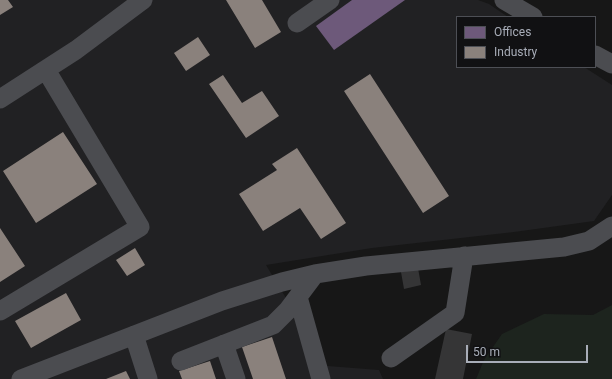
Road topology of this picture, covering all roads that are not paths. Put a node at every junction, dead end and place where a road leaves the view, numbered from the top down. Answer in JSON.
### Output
{"nodes":[{"id":1,"x":143,"y":0,"type":"edge"},
{"id":2,"x":330,"y":0,"type":"edge"},
{"id":3,"x":504,"y":0,"type":"edge"},
{"id":4,"x":531,"y":16,"type":"edge"},
{"id":5,"x":297,"y":23,"type":"dead end"},
{"id":6,"x":596,"y":56,"type":"edge"},
{"id":7,"x":612,"y":64,"type":"edge"},
{"id":8,"x":46,"y":70,"type":"junction"},
{"id":9,"x":0,"y":99,"type":"edge"},
{"id":10,"x":612,"y":226,"type":"edge"},
{"id":11,"x":464,"y":256,"type":"junction"},
{"id":12,"x":315,"y":274,"type":"junction"},
{"id":13,"x":298,"y":298,"type":"junction"},
{"id":14,"x":0,"y":312,"type":"edge"},
{"id":15,"x":134,"y":335,"type":"junction"},
{"id":16,"x":224,"y":344,"type":"junction"},
{"id":17,"x":391,"y":358,"type":"dead end"},
{"id":18,"x":181,"y":361,"type":"dead end"},
{"id":19,"x":21,"y":379,"type":"edge"},
{"id":20,"x":148,"y":379,"type":"edge"},
{"id":21,"x":236,"y":379,"type":"edge"},
{"id":22,"x":321,"y":379,"type":"edge"}],
"edges":[{"from":1,"to":8,"type":"street"},
{"from":2,"to":5,"type":"street"},
{"from":3,"to":4,"type":"street"},
{"from":6,"to":7,"type":"street"},
{"from":8,"to":9,"type":"street"},
{"from":8,"to":14,"type":"street"},
{"from":10,"to":11,"type":"street"},
{"from":11,"to":12,"type":"street"},
{"from":11,"to":17,"type":"street"},
{"from":12,"to":13,"type":"street"},
{"from":12,"to":15,"type":"street"},
{"from":13,"to":16,"type":"street"},
{"from":13,"to":22,"type":"street"},
{"from":15,"to":19,"type":"street"},
{"from":15,"to":20,"type":"street"},
{"from":16,"to":18,"type":"street"},
{"from":16,"to":21,"type":"street"}]}
